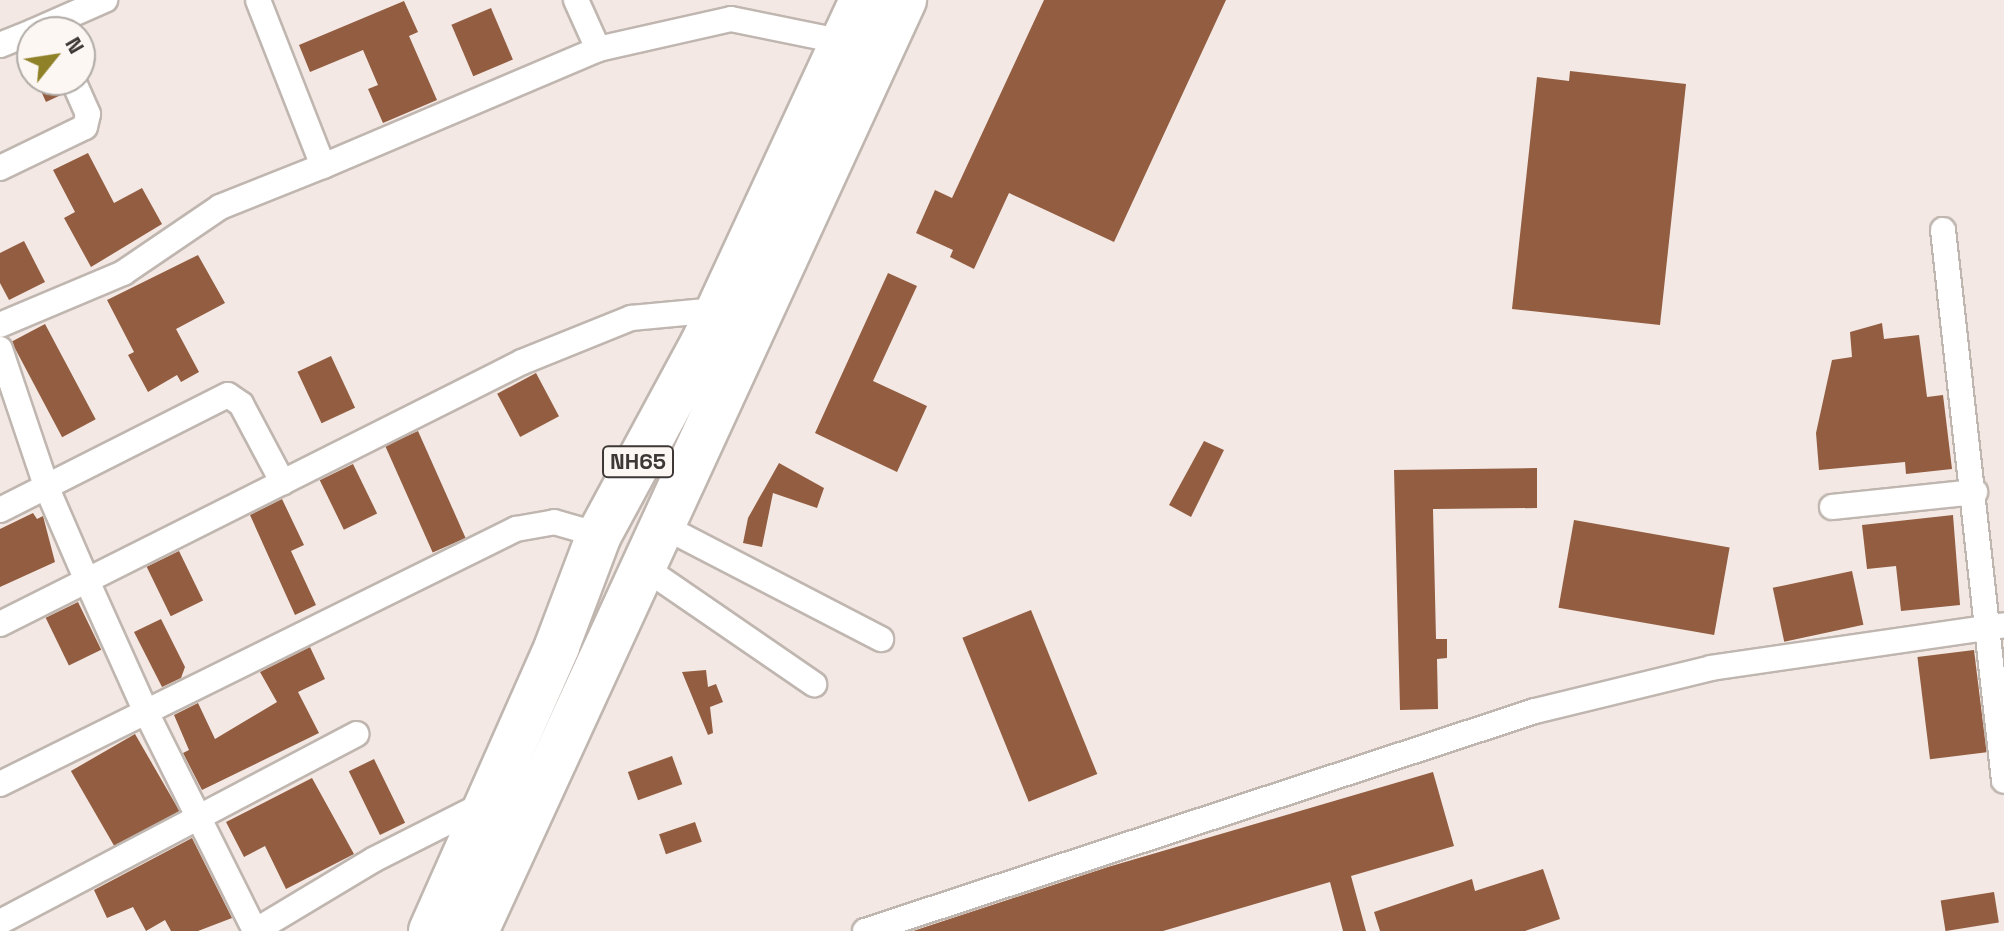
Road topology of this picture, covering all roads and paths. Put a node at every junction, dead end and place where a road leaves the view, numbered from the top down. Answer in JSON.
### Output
{"nodes":[{"id":1,"x":105,"y":0,"type":"edge"},
{"id":2,"x":258,"y":0,"type":"edge"},
{"id":3,"x":576,"y":0,"type":"edge"},
{"id":4,"x":862,"y":0,"type":"edge"},
{"id":5,"x":904,"y":0,"type":"edge"},
{"id":6,"x":71,"y":16,"type":"edge"},
{"id":7,"x":844,"y":42,"type":"junction"},
{"id":8,"x":598,"y":49,"type":"junction"},
{"id":9,"x":80,"y":96,"type":"edge"},
{"id":10,"x":323,"y":166,"type":"junction"},
{"id":11,"x":0,"y":168,"type":"edge"},
{"id":12,"x":1943,"y":230,"type":"dead end"},
{"id":13,"x":717,"y":310,"type":"junction"},
{"id":14,"x":0,"y":325,"type":"edge"},
{"id":15,"x":0,"y":349,"type":"edge"},
{"id":16,"x":283,"y":483,"type":"junction"},
{"id":17,"x":46,"y":486,"type":"junction"},
{"id":18,"x":1975,"y":492,"type":"junction"},
{"id":19,"x":1832,"y":507,"type":"dead end"},
{"id":20,"x":0,"y":510,"type":"edge"},
{"id":21,"x":661,"y":525,"type":"junction"},
{"id":22,"x":599,"y":535,"type":"junction"},
{"id":23,"x":642,"y":566,"type":"junction"},
{"id":24,"x":88,"y":583,"type":"junction"},
{"id":25,"x":0,"y":624,"type":"edge"},
{"id":26,"x":1997,"y":626,"type":"edge"},
{"id":27,"x":881,"y":639,"type":"dead end"},
{"id":28,"x":814,"y":684,"type":"dead end"},
{"id":29,"x":145,"y":710,"type":"junction"},
{"id":30,"x":357,"y":734,"type":"dead end"},
{"id":31,"x":2004,"y":774,"type":"edge"},
{"id":32,"x":0,"y":784,"type":"edge"},
{"id":33,"x":488,"y":802,"type":"junction"},
{"id":34,"x":196,"y":817,"type":"junction"},
{"id":35,"x":0,"y":922,"type":"edge"},
{"id":36,"x":255,"y":931,"type":"edge"},
{"id":37,"x":431,"y":931,"type":"edge"},
{"id":38,"x":476,"y":931,"type":"edge"},
{"id":39,"x":865,"y":931,"type":"edge"}],
"edges":[{"from":1,"to":6,"type":"street"},
{"from":2,"to":10,"type":"street"},
{"from":3,"to":8,"type":"street"},
{"from":4,"to":7,"type":"highway","number":"NH65"},
{"from":5,"to":21,"type":"highway","number":"NH65"},
{"from":7,"to":8,"type":"street"},
{"from":7,"to":13,"type":"highway","number":"NH65"},
{"from":8,"to":10,"type":"street"},
{"from":9,"to":11,"type":"street"},
{"from":10,"to":14,"type":"street"},
{"from":12,"to":18,"type":"street"},
{"from":13,"to":16,"type":"street"},
{"from":13,"to":22,"type":"highway","number":"NH65"},
{"from":15,"to":17,"type":"street"},
{"from":16,"to":17,"type":"street"},
{"from":16,"to":24,"type":"street"},
{"from":17,"to":20,"type":"street"},
{"from":17,"to":24,"type":"street"},
{"from":18,"to":19,"type":"street"},
{"from":18,"to":26,"type":"street"},
{"from":21,"to":23,"type":"highway","number":"NH65"},
{"from":21,"to":27,"type":"street"},
{"from":22,"to":29,"type":"street"},
{"from":22,"to":33,"type":"highway","number":"NH65"},
{"from":23,"to":28,"type":"street"},
{"from":23,"to":38,"type":"highway","number":"NH65"},
{"from":24,"to":25,"type":"street"},
{"from":24,"to":29,"type":"street"},
{"from":26,"to":31,"type":"street"},
{"from":26,"to":39,"type":"street"},
{"from":29,"to":32,"type":"street"},
{"from":29,"to":34,"type":"street"},
{"from":30,"to":34,"type":"street"},
{"from":33,"to":36,"type":"street"},
{"from":33,"to":37,"type":"highway","number":"NH65"},
{"from":34,"to":35,"type":"street"},
{"from":34,"to":36,"type":"street"}]}
